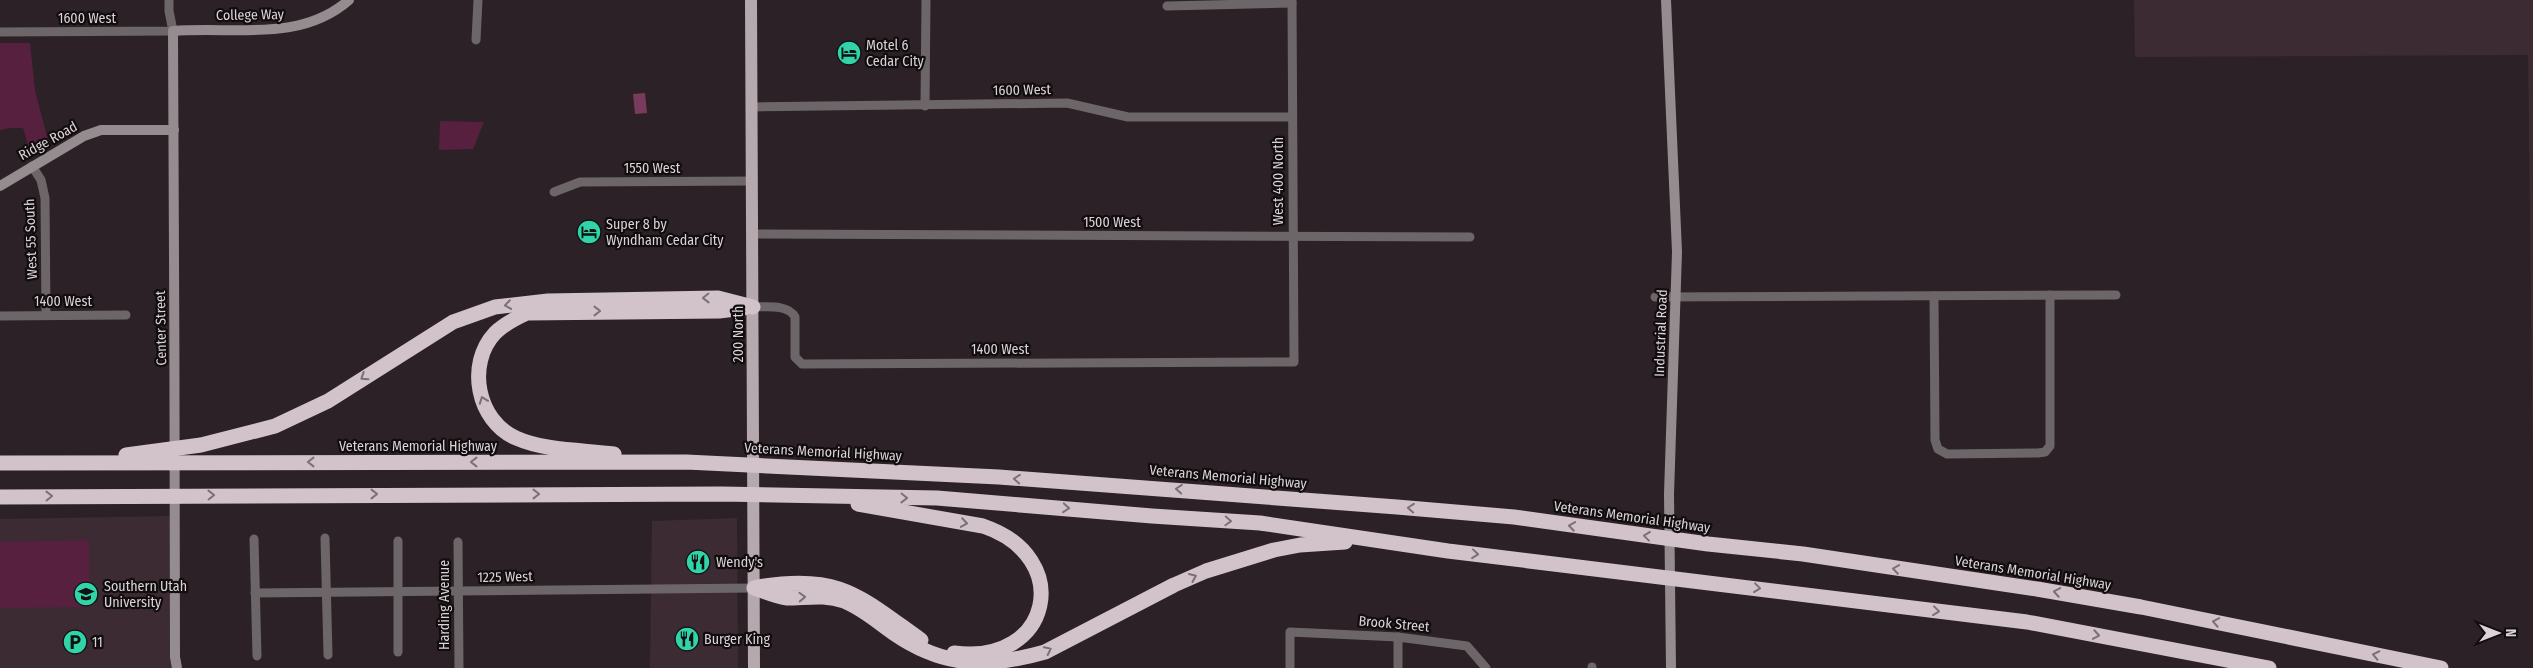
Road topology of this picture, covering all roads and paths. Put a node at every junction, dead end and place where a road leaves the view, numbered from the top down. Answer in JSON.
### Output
{"nodes":[{"id":1,"x":169,"y":0,"type":"edge"},
{"id":2,"x":350,"y":0,"type":"edge"},
{"id":3,"x":478,"y":0,"type":"edge"},
{"id":4,"x":752,"y":0,"type":"edge"},
{"id":5,"x":926,"y":0,"type":"edge"},
{"id":6,"x":1666,"y":0,"type":"edge"},
{"id":7,"x":1292,"y":2,"type":"edge"},
{"id":8,"x":1167,"y":6,"type":"dead end"},
{"id":9,"x":173,"y":31,"type":"junction"},
{"id":10,"x":0,"y":32,"type":"edge"},
{"id":11,"x":476,"y":40,"type":"dead end"},
{"id":12,"x":925,"y":106,"type":"junction"},
{"id":13,"x":752,"y":107,"type":"junction"},
{"id":14,"x":1292,"y":117,"type":"junction"},
{"id":15,"x":174,"y":130,"type":"junction"},
{"id":16,"x":32,"y":166,"type":"junction"},
{"id":17,"x":753,"y":181,"type":"junction"},
{"id":18,"x":0,"y":186,"type":"edge"},
{"id":19,"x":554,"y":192,"type":"dead end"},
{"id":20,"x":753,"y":234,"type":"junction"},
{"id":21,"x":1292,"y":237,"type":"junction"},
{"id":22,"x":1470,"y":237,"type":"dead end"},
{"id":23,"x":2050,"y":295,"type":"junction"},
{"id":24,"x":2116,"y":295,"type":"dead end"},
{"id":25,"x":1934,"y":296,"type":"junction"},
{"id":26,"x":1655,"y":297,"type":"dead end"},
{"id":27,"x":1676,"y":297,"type":"junction"},
{"id":28,"x":753,"y":307,"type":"junction"},
{"id":29,"x":46,"y":315,"type":"junction"},
{"id":30,"x":126,"y":315,"type":"dead end"},
{"id":31,"x":0,"y":316,"type":"edge"},
{"id":32,"x":1294,"y":362,"type":"joint"},
{"id":33,"x":80,"y":462,"type":"junction"},
{"id":34,"x":686,"y":462,"type":"junction"},
{"id":35,"x":0,"y":463,"type":"edge"},
{"id":36,"x":813,"y":496,"type":"junction"},
{"id":37,"x":0,"y":497,"type":"edge"},
{"id":38,"x":325,"y":538,"type":"dead end"},
{"id":39,"x":254,"y":539,"type":"dead end"},
{"id":40,"x":398,"y":541,"type":"dead end"},
{"id":41,"x":458,"y":542,"type":"dead end"},
{"id":42,"x":1448,"y":551,"type":"junction"},
{"id":43,"x":754,"y":588,"type":"junction"},
{"id":44,"x":458,"y":591,"type":"junction"},
{"id":45,"x":398,"y":592,"type":"junction"},
{"id":46,"x":256,"y":593,"type":"junction"},
{"id":47,"x":326,"y":593,"type":"junction"},
{"id":48,"x":1398,"y":637,"type":"junction"},
{"id":49,"x":398,"y":652,"type":"dead end"},
{"id":50,"x":257,"y":656,"type":"dead end"},
{"id":51,"x":328,"y":656,"type":"dead end"},
{"id":52,"x":175,"y":657,"type":"junction"},
{"id":53,"x":172,"y":668,"type":"edge"},
{"id":54,"x":177,"y":668,"type":"edge"},
{"id":55,"x":458,"y":668,"type":"edge"},
{"id":56,"x":754,"y":668,"type":"edge"},
{"id":57,"x":1290,"y":668,"type":"edge"},
{"id":58,"x":1398,"y":668,"type":"edge"},
{"id":59,"x":1486,"y":668,"type":"edge"},
{"id":60,"x":1671,"y":668,"type":"edge"},
{"id":61,"x":2269,"y":668,"type":"edge"},
{"id":62,"x":2440,"y":668,"type":"edge"}],
"edges":[{"from":1,"to":9,"type":"street","name":"Center Street"},
{"from":2,"to":9,"type":"street","name":"College Way"},
{"from":3,"to":11,"type":"street"},
{"from":4,"to":13,"type":"main road","name":"200 North"},
{"from":5,"to":12,"type":"street"},
{"from":6,"to":27,"type":"street","name":"Industrial Road"},
{"from":7,"to":8,"type":"street"},
{"from":7,"to":14,"type":"street","name":"West 400 North"},
{"from":9,"to":10,"type":"street","name":"1600 West"},
{"from":9,"to":15,"type":"street","name":"Center Street"},
{"from":12,"to":13,"type":"street","name":"1600 West"},
{"from":12,"to":14,"type":"street","name":"1600 West"},
{"from":13,"to":17,"type":"main road","name":"200 North"},
{"from":14,"to":21,"type":"street","name":"West 400 North"},
{"from":15,"to":16,"type":"street","name":"Ridge Road"},
{"from":15,"to":52,"type":"street","name":"Center Street"},
{"from":16,"to":18,"type":"street","name":"Ridge Road"},
{"from":16,"to":29,"type":"street","name":"West 55 South"},
{"from":17,"to":19,"type":"street","name":"1550 West"},
{"from":17,"to":20,"type":"main road","name":"200 North"},
{"from":20,"to":21,"type":"street","name":"1500 West"},
{"from":20,"to":28,"type":"main road","name":"200 North"},
{"from":21,"to":22,"type":"street","name":"1500 West"},
{"from":21,"to":32,"type":"street","name":"West 400 North"},
{"from":23,"to":24,"type":"street"},
{"from":23,"to":25,"type":"street"},
{"from":23,"to":25,"type":"street"},
{"from":25,"to":27,"type":"street"},
{"from":26,"to":27,"type":"street"},
{"from":27,"to":60,"type":"street","name":"Industrial Road"},
{"from":28,"to":32,"type":"street","name":"1400 West"},
{"from":28,"to":33,"type":"highway","one_way":true},
{"from":34,"to":28,"type":"highway","one_way":true},
{"from":28,"to":43,"type":"main road","name":"200 North"},
{"from":29,"to":30,"type":"street","name":"1400 West"},
{"from":29,"to":31,"type":"street","name":"1400 West"},
{"from":34,"to":33,"type":"highway","name":"Veterans Memorial Highway","one_way":true},
{"from":33,"to":35,"type":"highway","name":"Veterans Memorial Highway"},
{"from":62,"to":34,"type":"highway","name":"Veterans Memorial Highway","one_way":true},
{"from":37,"to":36,"type":"highway","one_way":true},
{"from":36,"to":42,"type":"highway","one_way":true},
{"from":36,"to":43,"type":"highway","one_way":true},
{"from":38,"to":47,"type":"street"},
{"from":39,"to":46,"type":"street"},
{"from":40,"to":45,"type":"street"},
{"from":41,"to":44,"type":"street","name":"Harding Avenue"},
{"from":43,"to":42,"type":"highway","one_way":true},
{"from":42,"to":61,"type":"highway","one_way":true},
{"from":43,"to":44,"type":"street","name":"1225 West"},
{"from":43,"to":56,"type":"main road","name":"200 North"},
{"from":44,"to":45,"type":"street","name":"1225 West"},
{"from":44,"to":55,"type":"street","name":"Harding Avenue"},
{"from":45,"to":47,"type":"street","name":"1225 West"},
{"from":45,"to":49,"type":"street"},
{"from":46,"to":47,"type":"street","name":"1225 West"},
{"from":46,"to":50,"type":"street"},
{"from":47,"to":51,"type":"street"},
{"from":48,"to":57,"type":"street","name":"Brook Street"},
{"from":48,"to":58,"type":"street"},
{"from":48,"to":59,"type":"street","name":"Brook Street"},
{"from":52,"to":53,"type":"street","name":"Center Street"},
{"from":52,"to":54,"type":"street","name":"Center Street"}]}
